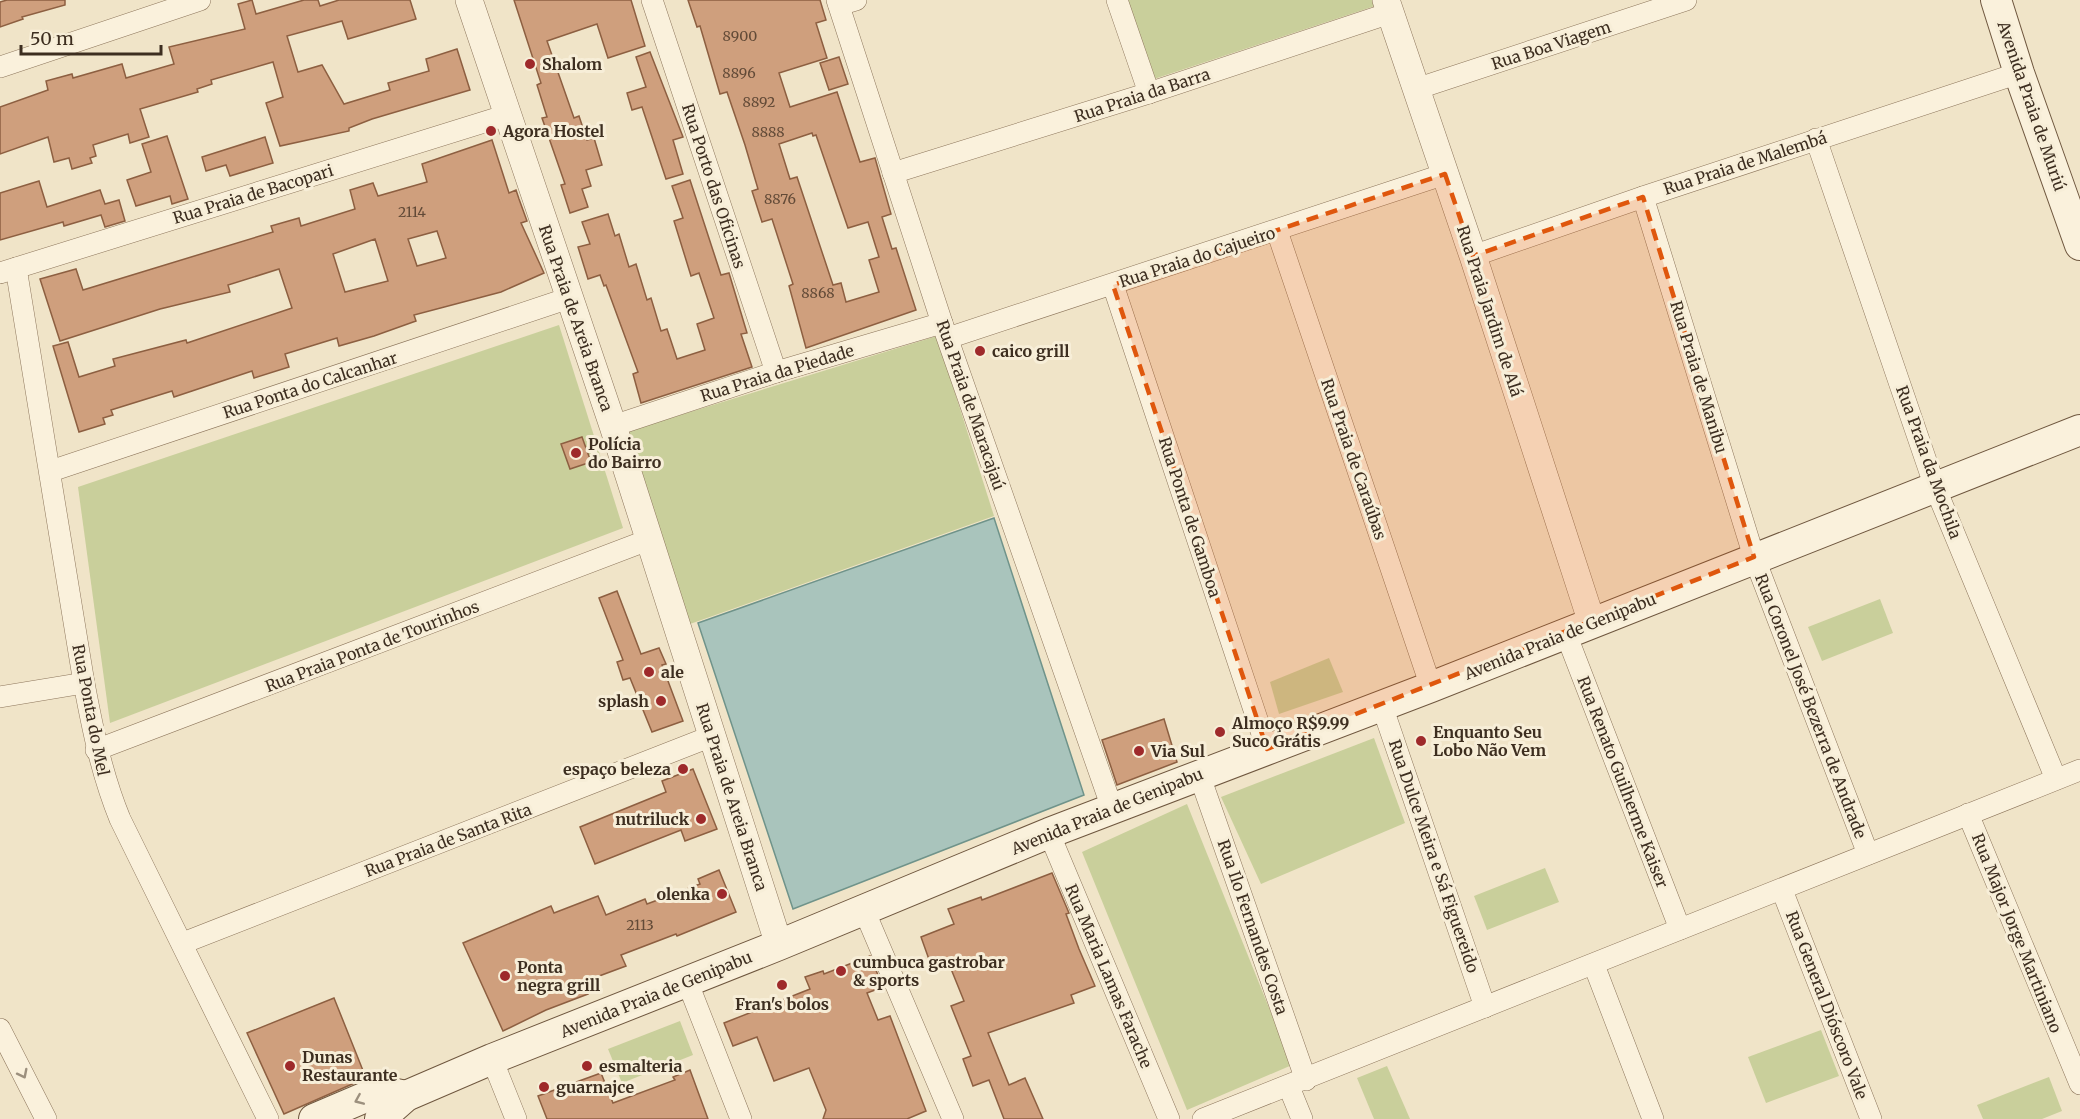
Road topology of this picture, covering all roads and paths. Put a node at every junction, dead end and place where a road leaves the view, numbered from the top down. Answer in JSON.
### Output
{"nodes":[{"id":1,"x":200,"y":0,"type":"edge"},
{"id":2,"x":469,"y":0,"type":"edge"},
{"id":3,"x":652,"y":0,"type":"edge"},
{"id":4,"x":1117,"y":0,"type":"edge"},
{"id":5,"x":1686,"y":0,"type":"edge"},
{"id":6,"x":1996,"y":0,"type":"edge"},
{"id":7,"x":844,"y":2,"type":"edge"},
{"id":8,"x":1388,"y":6,"type":"edge"},
{"id":9,"x":0,"y":67,"type":"edge"},
{"id":10,"x":2019,"y":73,"type":"junction"},
{"id":11,"x":1416,"y":89,"type":"junction"},
{"id":12,"x":1149,"y":93,"type":"junction"},
{"id":13,"x":507,"y":115,"type":"junction"},
{"id":14,"x":1816,"y":139,"type":"junction"},
{"id":15,"x":892,"y":173,"type":"junction"},
{"id":16,"x":1445,"y":174,"type":"junction"},
{"id":17,"x":1643,"y":197,"type":"junction"},
{"id":18,"x":1277,"y":231,"type":"junction"},
{"id":19,"x":2080,"y":245,"type":"edge"},
{"id":20,"x":1473,"y":256,"type":"junction"},
{"id":21,"x":8,"y":270,"type":"edge"},
{"id":22,"x":1113,"y":285,"type":"junction"},
{"id":23,"x":569,"y":298,"type":"junction"},
{"id":24,"x":945,"y":331,"type":"junction"},
{"id":25,"x":776,"y":372,"type":"junction"},
{"id":26,"x":613,"y":426,"type":"junction"},
{"id":27,"x":2080,"y":430,"type":"edge"},
{"id":28,"x":51,"y":471,"type":"junction"},
{"id":29,"x":1935,"y":487,"type":"junction"},
{"id":30,"x":648,"y":540,"type":"junction"},
{"id":31,"x":1754,"y":558,"type":"junction"},
{"id":32,"x":1579,"y":628,"type":"junction"},
{"id":33,"x":84,"y":683,"type":"junction"},
{"id":34,"x":1431,"y":687,"type":"junction"},
{"id":35,"x":0,"y":697,"type":"edge"},
{"id":36,"x":1382,"y":706,"type":"junction"},
{"id":37,"x":712,"y":736,"type":"junction"},
{"id":38,"x":1267,"y":749,"type":"junction"},
{"id":39,"x":96,"y":750,"type":"junction"},
{"id":40,"x":2080,"y":770,"type":"edge"},
{"id":41,"x":1199,"y":774,"type":"junction"},
{"id":42,"x":2056,"y":779,"type":"junction"},
{"id":43,"x":1112,"y":808,"type":"junction"},
{"id":44,"x":1968,"y":814,"type":"junction"},
{"id":45,"x":1049,"y":833,"type":"junction"},
{"id":46,"x":1868,"y":854,"type":"junction"},
{"id":47,"x":1782,"y":890,"type":"junction"},
{"id":48,"x":864,"y":910,"type":"junction"},
{"id":49,"x":1680,"y":929,"type":"junction"},
{"id":50,"x":183,"y":944,"type":"junction"},
{"id":51,"x":779,"y":945,"type":"junction"},
{"id":52,"x":1594,"y":964,"type":"junction"},
{"id":53,"x":687,"y":981,"type":"junction"},
{"id":54,"x":1485,"y":1007,"type":"junction"},
{"id":55,"x":0,"y":1029,"type":"edge"},
{"id":56,"x":492,"y":1059,"type":"junction"},
{"id":57,"x":1297,"y":1083,"type":"junction"},
{"id":58,"x":2080,"y":1084,"type":"edge"},
{"id":59,"x":406,"y":1096,"type":"junction"},
{"id":60,"x":46,"y":1119,"type":"edge"},
{"id":61,"x":268,"y":1119,"type":"edge"},
{"id":62,"x":314,"y":1119,"type":"edge"},
{"id":63,"x":380,"y":1119,"type":"edge"},
{"id":64,"x":516,"y":1119,"type":"edge"},
{"id":65,"x":741,"y":1119,"type":"edge"},
{"id":66,"x":953,"y":1119,"type":"edge"},
{"id":67,"x":1169,"y":1119,"type":"edge"},
{"id":68,"x":1203,"y":1119,"type":"edge"},
{"id":69,"x":1302,"y":1119,"type":"edge"},
{"id":70,"x":1653,"y":1119,"type":"edge"},
{"id":71,"x":1871,"y":1119,"type":"edge"}],
"edges":[{"from":1,"to":9,"type":"street"},
{"from":2,"to":13,"type":"street","name":"Rua Praia de Areia Branca"},
{"from":3,"to":25,"type":"street","name":"Rua Porto das Oficinas"},
{"from":4,"to":12,"type":"street"},
{"from":5,"to":11,"type":"street","name":"Rua Boa Viagem"},
{"from":6,"to":10,"type":"main road","name":"Avenida Praia de Muriú"},
{"from":7,"to":15,"type":"street","name":"Rua Praia de Maracajaú"},
{"from":8,"to":11,"type":"street","name":"Rua Praia Jardim de Alá"},
{"from":8,"to":12,"type":"street","name":"Rua Praia da Barra"},
{"from":10,"to":14,"type":"street","name":"Rua Praia de Malembá"},
{"from":10,"to":19,"type":"main road","name":"Avenida Praia de Muriú"},
{"from":11,"to":16,"type":"street","name":"Rua Praia Jardim de Alá"},
{"from":12,"to":15,"type":"street","name":"Rua Praia da Barra"},
{"from":13,"to":21,"type":"street","name":"Rua Praia de Bacopari"},
{"from":13,"to":23,"type":"street","name":"Rua Praia de Areia Branca"},
{"from":14,"to":17,"type":"street","name":"Rua Praia de Malembá"},
{"from":14,"to":29,"type":"street","name":"Rua Praia da Mochila"},
{"from":15,"to":24,"type":"street","name":"Rua Praia de Maracajaú"},
{"from":16,"to":18,"type":"street","name":"Rua Praia do Cajueiro"},
{"from":16,"to":20,"type":"street","name":"Rua Praia Jardim de Alá"},
{"from":17,"to":20,"type":"street","name":"Rua Praia de Malembá"},
{"from":17,"to":31,"type":"street","name":"Rua Praia de Manibu"},
{"from":18,"to":22,"type":"street","name":"Rua Praia do Cajueiro"},
{"from":18,"to":34,"type":"street","name":"Rua Praia de Caraúbas"},
{"from":20,"to":32,"type":"street","name":"Rua Praia Jardim de Alá"},
{"from":21,"to":28,"type":"street","name":"Rua Ponta do Mel"},
{"from":22,"to":24,"type":"street","name":"Rua Praia do Cajueiro"},
{"from":22,"to":38,"type":"street","name":"Rua Ponta de Gamboa"},
{"from":23,"to":26,"type":"street","name":"Rua Praia de Areia Branca"},
{"from":23,"to":28,"type":"street","name":"Rua Ponta do Calcanhar"},
{"from":24,"to":25,"type":"street","name":"Rua Praia da Piedade"},
{"from":24,"to":43,"type":"street","name":"Rua Praia de Maracajaú"},
{"from":25,"to":26,"type":"street","name":"Rua Praia da Piedade"},
{"from":26,"to":30,"type":"street","name":"Rua Praia de Areia Branca"},
{"from":27,"to":29,"type":"main road","name":"Avenida Praia de Genipabu"},
{"from":28,"to":33,"type":"street","name":"Rua Ponta do Mel"},
{"from":29,"to":31,"type":"main road","name":"Avenida Praia de Genipabu"},
{"from":29,"to":42,"type":"street","name":"Rua Praia da Mochila"},
{"from":30,"to":37,"type":"street","name":"Rua Praia de Areia Branca"},
{"from":30,"to":39,"type":"street","name":"Rua Praia Ponta de Tourinhos"},
{"from":31,"to":32,"type":"main road","name":"Avenida Praia de Genipabu"},
{"from":31,"to":46,"type":"street","name":"Rua Coronel José Bezerra de Andrade"},
{"from":32,"to":34,"type":"main road","name":"Avenida Praia de Genipabu"},
{"from":32,"to":49,"type":"street","name":"Rua Renato Guilherme Kaiser"},
{"from":33,"to":35,"type":"street"},
{"from":33,"to":39,"type":"street","name":"Rua Ponta do Mel"},
{"from":34,"to":36,"type":"main road","name":"Avenida Praia de Genipabu"},
{"from":36,"to":38,"type":"main road","name":"Avenida Praia de Genipabu"},
{"from":36,"to":54,"type":"street","name":"Rua Dulce Meira e Sá Figuereido"},
{"from":37,"to":50,"type":"street","name":"Rua Praia de Santa Rita"},
{"from":37,"to":51,"type":"street","name":"Rua Praia de Areia Branca"},
{"from":38,"to":41,"type":"main road","name":"Avenida Praia de Genipabu"},
{"from":39,"to":50,"type":"street","name":"Rua Ponta do Mel"},
{"from":40,"to":42,"type":"street"},
{"from":41,"to":43,"type":"main road","name":"Avenida Praia de Genipabu"},
{"from":41,"to":57,"type":"street","name":"Rua Ilo Fernandes Costa"},
{"from":42,"to":44,"type":"street"},
{"from":43,"to":45,"type":"main road","name":"Avenida Praia de Genipabu"},
{"from":44,"to":46,"type":"street"},
{"from":44,"to":58,"type":"street","name":"Rua Major Jorge Martiniano"},
{"from":45,"to":48,"type":"main road","name":"Avenida Praia de Genipabu"},
{"from":45,"to":67,"type":"street","name":"Rua Maria Lamas Farache"},
{"from":46,"to":47,"type":"street"},
{"from":47,"to":49,"type":"street"},
{"from":47,"to":71,"type":"street","name":"Rua General Dióscoro Vale"},
{"from":48,"to":51,"type":"main road","name":"Avenida Praia de Genipabu"},
{"from":48,"to":66,"type":"street"},
{"from":49,"to":52,"type":"street"},
{"from":50,"to":61,"type":"street","name":"Rua Ponta do Mel"},
{"from":51,"to":53,"type":"main road","name":"Avenida Praia de Genipabu"},
{"from":52,"to":54,"type":"street"},
{"from":52,"to":70,"type":"street"},
{"from":53,"to":56,"type":"main road","name":"Avenida Praia de Genipabu"},
{"from":53,"to":65,"type":"street"},
{"from":54,"to":57,"type":"street"},
{"from":55,"to":60,"type":"street","one_way":true},
{"from":56,"to":59,"type":"main road","name":"Avenida Praia de Genipabu"},
{"from":56,"to":64,"type":"street"},
{"from":57,"to":68,"type":"street"},
{"from":57,"to":69,"type":"street","name":"Rua Ilo Fernandes Costa"},
{"from":59,"to":62,"type":"main road","name":"Avenida Praia de Genipabu","one_way":true},
{"from":59,"to":63,"type":"main road","name":"Avenida Praia de Genipabu"}]}
